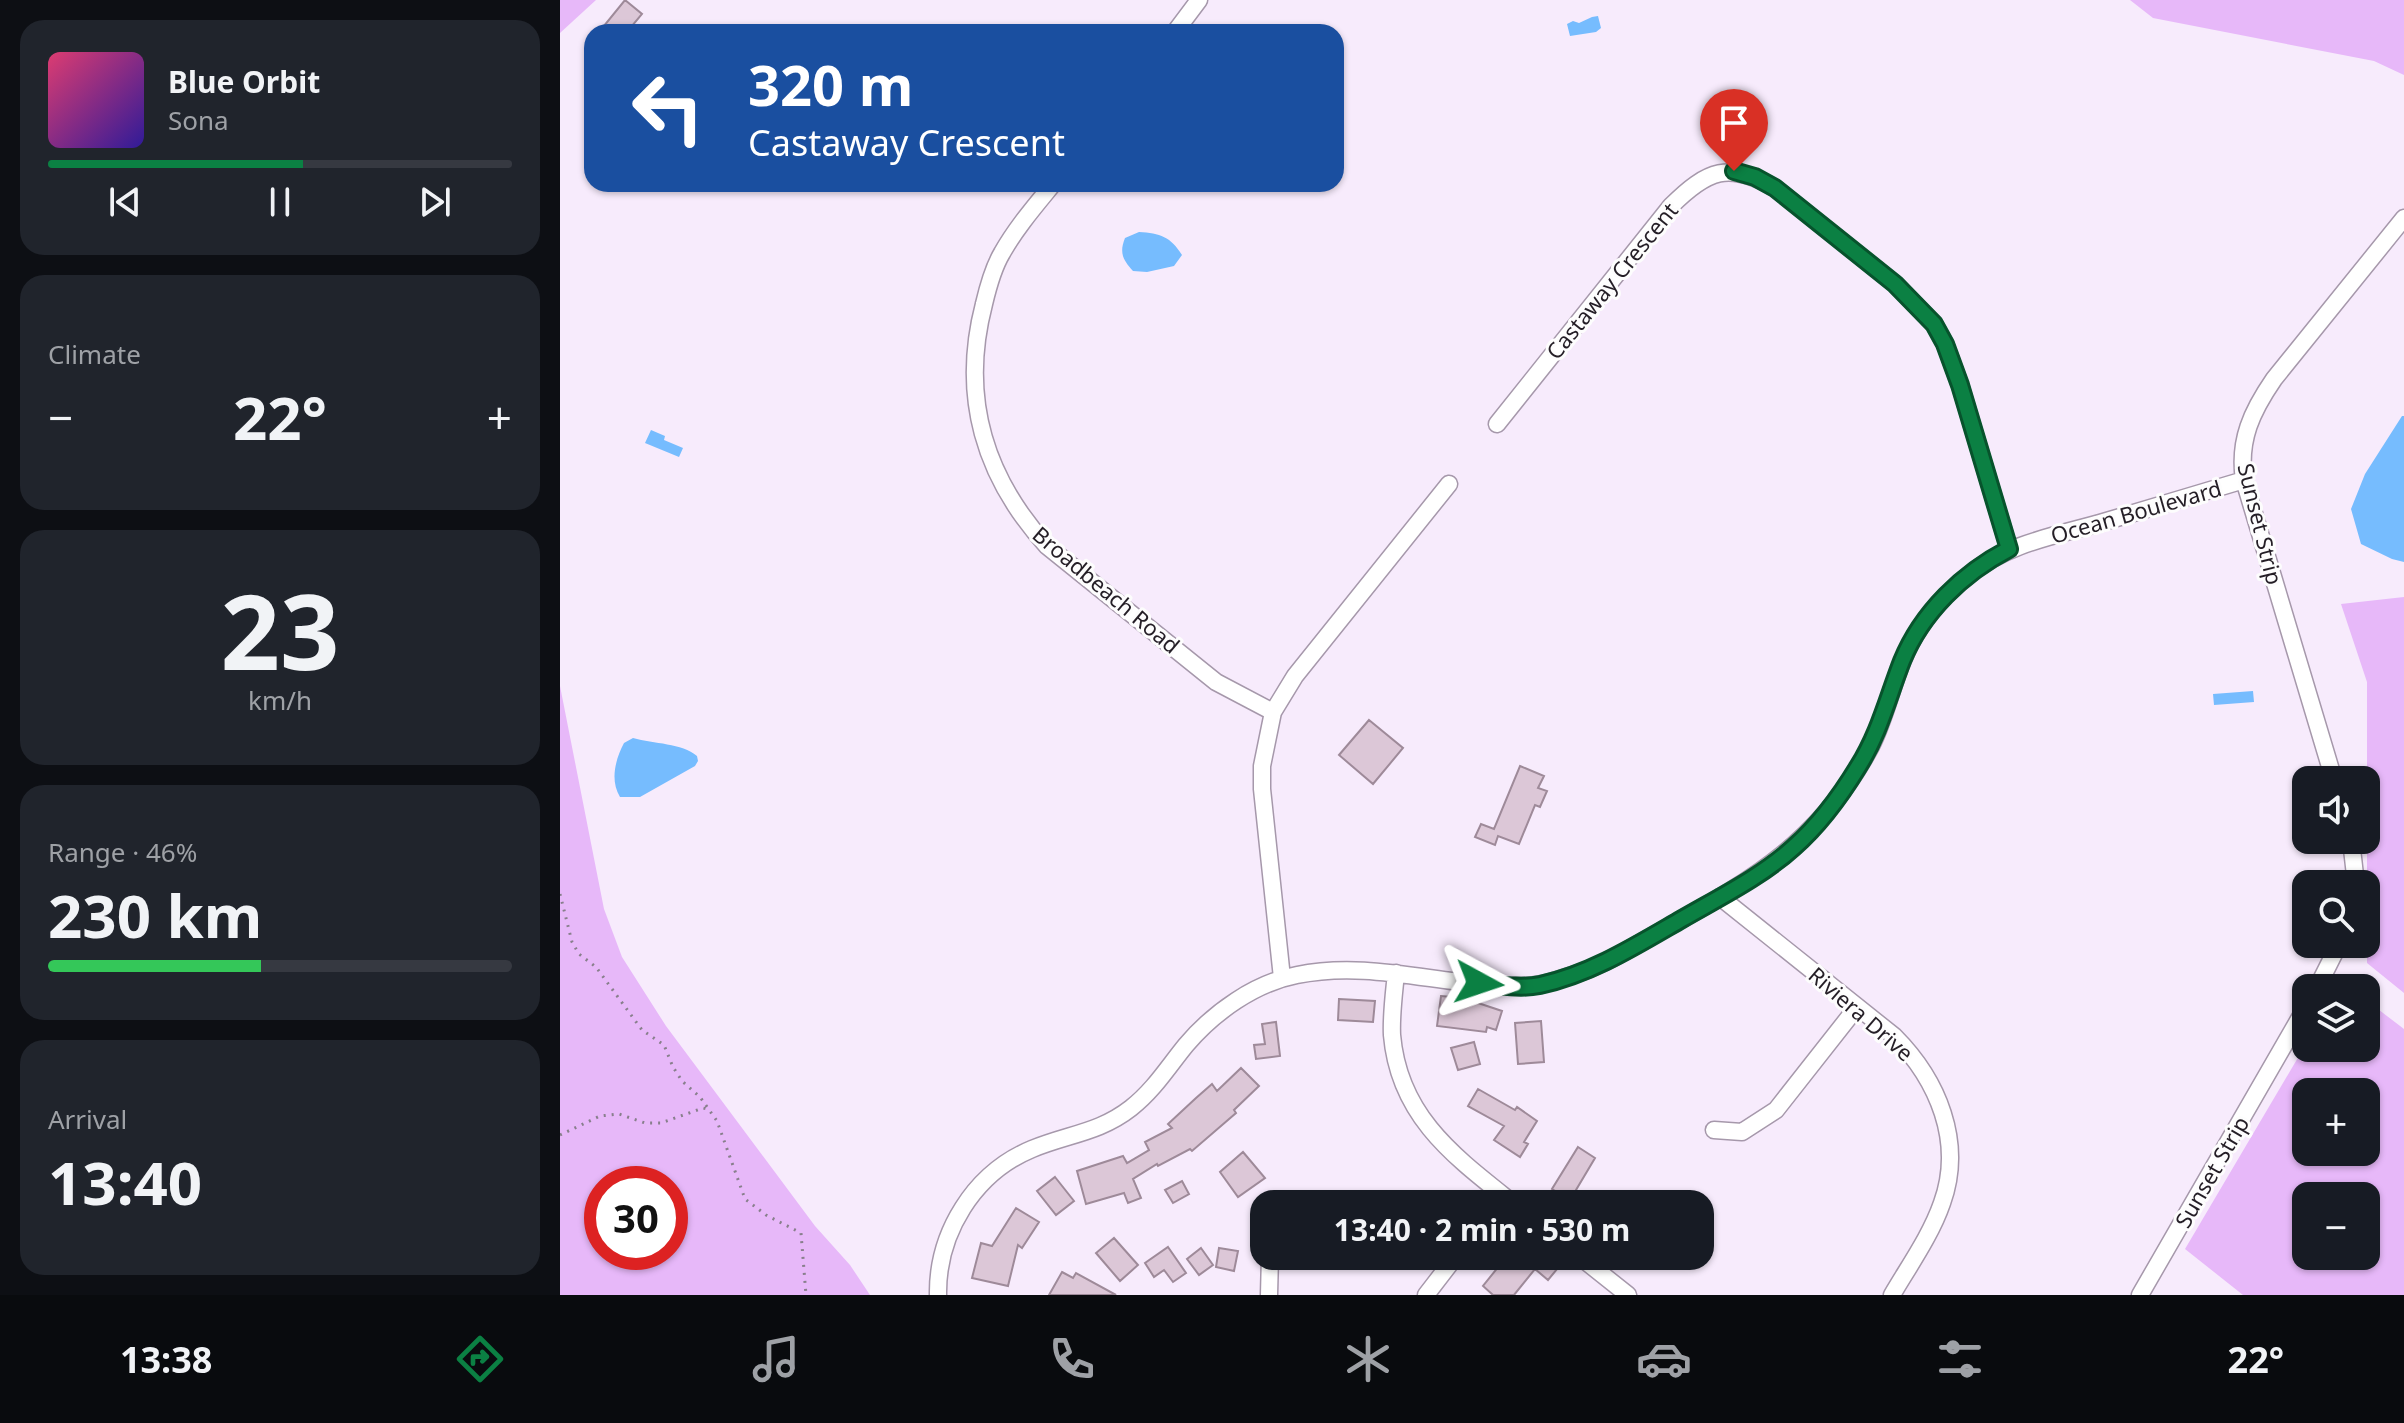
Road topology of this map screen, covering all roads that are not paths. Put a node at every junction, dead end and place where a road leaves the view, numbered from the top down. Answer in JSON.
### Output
{"nodes":[{"id":1,"x":1199,"y":0,"type":"edge"},
{"id":2,"x":1181,"y":24,"type":"edge"},
{"id":3,"x":1047,"y":192,"type":"edge"},
{"id":4,"x":2404,"y":218,"type":"edge"},
{"id":5,"x":1497,"y":424,"type":"dead end"},
{"id":6,"x":2244,"y":480,"type":"junction"},
{"id":7,"x":1449,"y":484,"type":"dead end"},
{"id":8,"x":2009,"y":549,"type":"junction"},
{"id":9,"x":1273,"y":712,"type":"junction"},
{"id":10,"x":2330,"y":766,"type":"edge"},
{"id":11,"x":1720,"y":897,"type":"junction"},
{"id":12,"x":1396,"y":973,"type":"junction"},
{"id":13,"x":1282,"y":978,"type":"junction"},
{"id":14,"x":1857,"y":1007,"type":"junction"},
{"id":15,"x":2292,"y":1031,"type":"edge"},
{"id":16,"x":1714,"y":1130,"type":"dead end"},
{"id":17,"x":1492,"y":1190,"type":"edge"},
{"id":18,"x":1270,"y":1270,"type":"edge"},
{"id":19,"x":1445,"y":1270,"type":"edge"},
{"id":20,"x":1597,"y":1270,"type":"edge"},
{"id":21,"x":938,"y":1295,"type":"edge"},
{"id":22,"x":1269,"y":1295,"type":"edge"},
{"id":23,"x":1426,"y":1295,"type":"edge"},
{"id":24,"x":1628,"y":1295,"type":"edge"},
{"id":25,"x":1892,"y":1295,"type":"edge"},
{"id":26,"x":2140,"y":1295,"type":"edge"}],
"edges":[{"from":1,"to":2,"type":"street"},
{"from":3,"to":9,"type":"street","name":"Broadbeach Road"},
{"from":4,"to":6,"type":"street","name":"Sunset Strip"},
{"from":5,"to":8,"type":"street","name":"Castaway Crescent"},
{"from":6,"to":8,"type":"street","name":"Ocean Boulevard"},
{"from":6,"to":10,"type":"street","name":"Sunset Strip"},
{"from":7,"to":9,"type":"street"},
{"from":8,"to":11,"type":"street","name":"Ocean Boulevard"},
{"from":9,"to":13,"type":"street"},
{"from":11,"to":12,"type":"street","name":"Ocean Boulevard"},
{"from":11,"to":14,"type":"street","name":"Riviera Drive"},
{"from":12,"to":13,"type":"street","name":"Ocean Boulevard"},
{"from":12,"to":17,"type":"street"},
{"from":13,"to":21,"type":"street","name":"Ocean Boulevard"},
{"from":14,"to":16,"type":"street"},
{"from":14,"to":25,"type":"street","name":"Riviera Drive"},
{"from":15,"to":26,"type":"street","name":"Sunset Strip"},
{"from":18,"to":22,"type":"street"},
{"from":19,"to":23,"type":"street"},
{"from":20,"to":24,"type":"street"}]}
